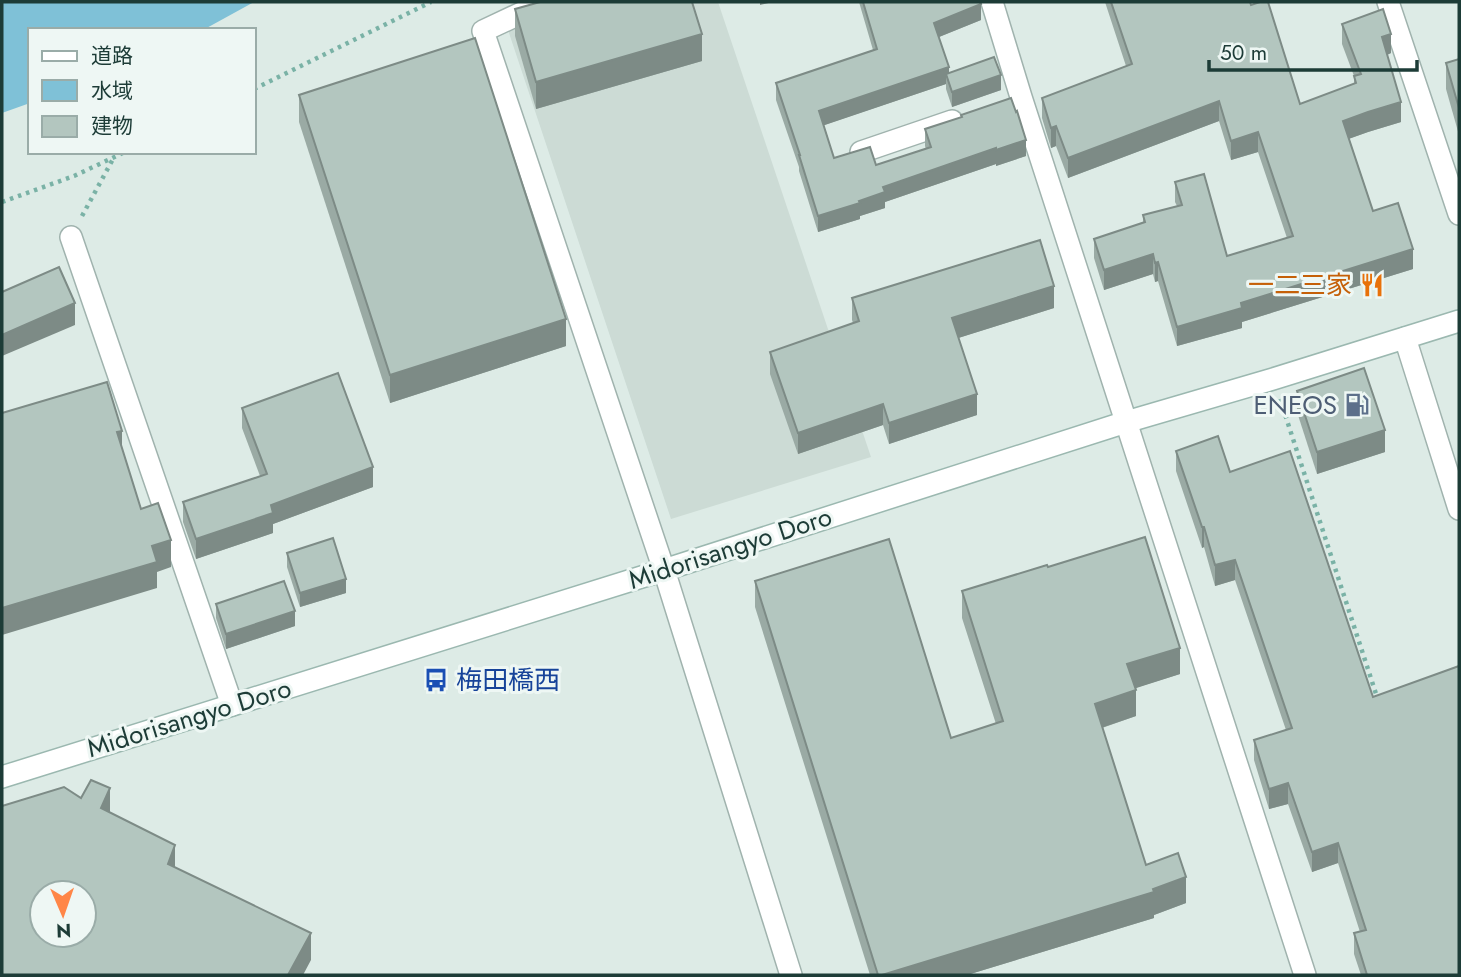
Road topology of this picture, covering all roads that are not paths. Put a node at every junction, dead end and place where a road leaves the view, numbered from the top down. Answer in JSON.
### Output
{"nodes":[{"id":1,"x":545,"y":2,"type":"edge"},
{"id":2,"x":992,"y":2,"type":"edge"},
{"id":3,"x":1388,"y":2,"type":"edge"},
{"id":4,"x":1021,"y":97,"type":"junction"},
{"id":5,"x":997,"y":106,"type":"edge"},
{"id":6,"x":972,"y":114,"type":"edge"},
{"id":7,"x":861,"y":152,"type":"edge"},
{"id":8,"x":1459,"y":214,"type":"edge"},
{"id":9,"x":71,"y":237,"type":"road end"},
{"id":10,"x":1459,"y":321,"type":"edge"},
{"id":11,"x":1405,"y":338,"type":"junction"},
{"id":12,"x":1126,"y":422,"type":"junction"},
{"id":13,"x":1459,"y":509,"type":"edge"},
{"id":14,"x":664,"y":570,"type":"junction"},
{"id":15,"x":232,"y":705,"type":"junction"},
{"id":16,"x":2,"y":777,"type":"edge"},
{"id":17,"x":791,"y":975,"type":"edge"},
{"id":18,"x":1305,"y":975,"type":"edge"}],
"edges":[{"from":1,"to":14,"type":"street"},
{"from":2,"to":4,"type":"street"},
{"from":3,"to":8,"type":"street"},
{"from":4,"to":5,"type":"street"},
{"from":4,"to":12,"type":"street"},
{"from":6,"to":7,"type":"street"},
{"from":9,"to":15,"type":"street"},
{"from":10,"to":11,"type":"street","name":"Midorisangyo Doro"},
{"from":11,"to":12,"type":"street","name":"Midorisangyo Doro"},
{"from":11,"to":13,"type":"street"},
{"from":12,"to":14,"type":"street","name":"Midorisangyo Doro"},
{"from":12,"to":18,"type":"street"},
{"from":14,"to":15,"type":"street","name":"Midorisangyo Doro"},
{"from":14,"to":17,"type":"street"},
{"from":15,"to":16,"type":"street","name":"Midorisangyo Doro"}]}
